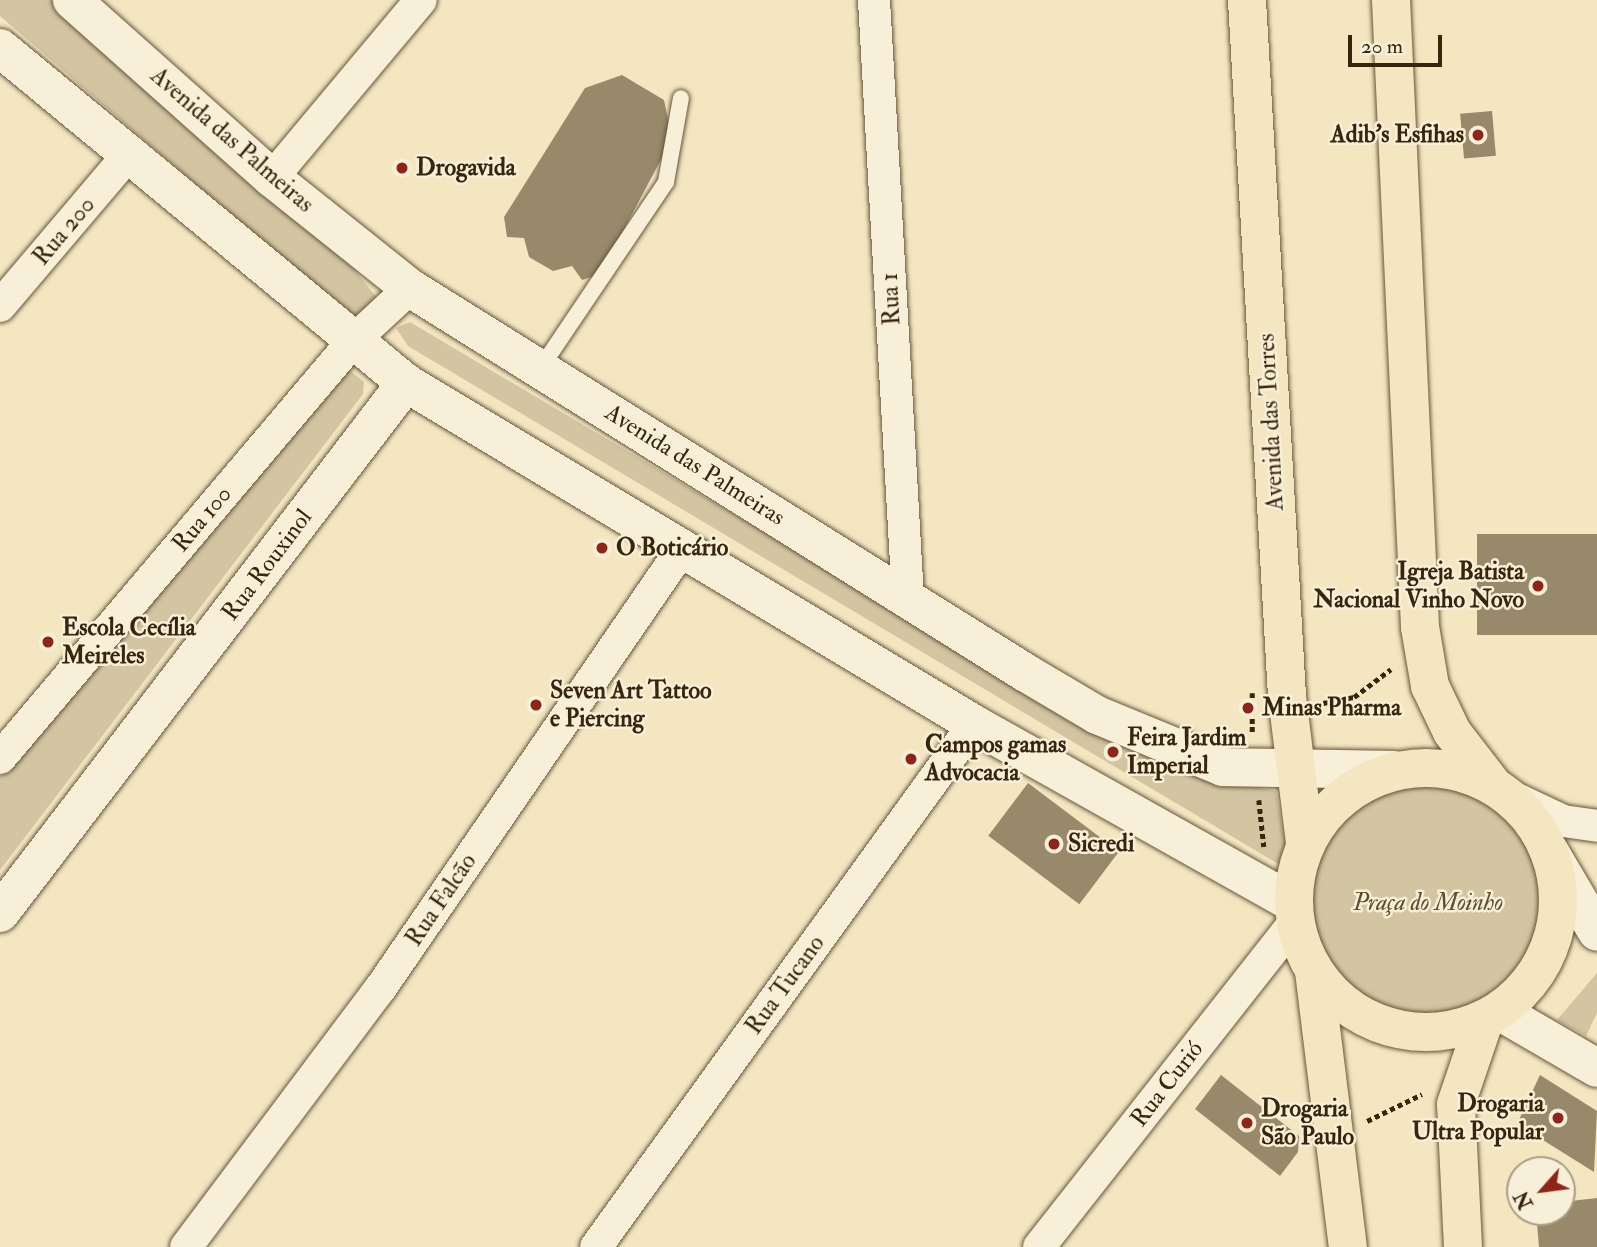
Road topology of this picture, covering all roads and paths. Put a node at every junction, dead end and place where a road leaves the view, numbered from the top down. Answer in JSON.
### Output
{"nodes":[{"id":1,"x":72,"y":0,"type":"edge"},
{"id":2,"x":421,"y":0,"type":"edge"},
{"id":3,"x":874,"y":0,"type":"edge"},
{"id":4,"x":1247,"y":0,"type":"edge"},
{"id":5,"x":1391,"y":0,"type":"edge"},
{"id":6,"x":0,"y":48,"type":"edge"},
{"id":7,"x":681,"y":97,"type":"dead end"},
{"id":8,"x":127,"y":156,"type":"junction"},
{"id":9,"x":272,"y":178,"type":"junction"},
{"id":10,"x":410,"y":288,"type":"junction"},
{"id":11,"x":0,"y":306,"type":"edge"},
{"id":12,"x":353,"y":341,"type":"junction"},
{"id":13,"x":540,"y":369,"type":"junction"},
{"id":14,"x":406,"y":383,"type":"junction"},
{"id":15,"x":684,"y":546,"type":"junction"},
{"id":16,"x":908,"y":598,"type":"junction"},
{"id":17,"x":974,"y":724,"type":"junction"},
{"id":18,"x":0,"y":758,"type":"edge"},
{"id":19,"x":1393,"y":770,"type":"junction"},
{"id":20,"x":1296,"y":771,"type":"junction"},
{"id":21,"x":1500,"y":790,"type":"junction"},
{"id":22,"x":1597,"y":826,"type":"edge"},
{"id":23,"x":1305,"y":843,"type":"junction"},
{"id":24,"x":1548,"y":849,"type":"junction"},
{"id":25,"x":0,"y":913,"type":"edge"},
{"id":26,"x":1294,"y":913,"type":"junction"},
{"id":27,"x":1597,"y":932,"type":"edge"},
{"id":28,"x":1314,"y":971,"type":"junction"},
{"id":29,"x":1492,"y":1015,"type":"junction"},
{"id":30,"x":1597,"y":1068,"type":"edge"},
{"id":31,"x":1466,"y":1073,"type":"junction"},
{"id":32,"x":1338,"y":1135,"type":"junction"},
{"id":33,"x":186,"y":1247,"type":"edge"},
{"id":34,"x":596,"y":1247,"type":"edge"},
{"id":35,"x":1039,"y":1247,"type":"edge"},
{"id":36,"x":1348,"y":1247,"type":"edge"},
{"id":37,"x":1463,"y":1247,"type":"edge"}],
"edges":[{"from":1,"to":9,"type":"street","name":"Avenida das Palmeiras"},
{"from":2,"to":9,"type":"street"},
{"from":3,"to":16,"type":"street","name":"Rua 1"},
{"from":4,"to":20,"type":"main road","name":"Avenida das Torres"},
{"from":5,"to":21,"type":"main road"},
{"from":6,"to":8,"type":"street"},
{"from":7,"to":13,"type":"lane"},
{"from":8,"to":11,"type":"street","name":"Rua 200"},
{"from":8,"to":12,"type":"street"},
{"from":9,"to":10,"type":"street","name":"Avenida das Palmeiras"},
{"from":10,"to":12,"type":"street","name":"Rua 100"},
{"from":10,"to":13,"type":"street","name":"Avenida das Palmeiras"},
{"from":12,"to":14,"type":"street"},
{"from":12,"to":18,"type":"street","name":"Rua 100"},
{"from":13,"to":16,"type":"street","name":"Avenida das Palmeiras"},
{"from":14,"to":15,"type":"street"},
{"from":14,"to":25,"type":"street","name":"Rua Rouxinol"},
{"from":15,"to":17,"type":"street"},
{"from":15,"to":33,"type":"street","name":"Rua Falcão"},
{"from":16,"to":20,"type":"street","name":"Avenida das Palmeiras"},
{"from":17,"to":26,"type":"street"},
{"from":17,"to":34,"type":"street","name":"Rua Tucano"},
{"from":19,"to":20,"type":"street","name":"Avenida das Palmeiras"},
{"from":19,"to":21,"type":"main road"},
{"from":19,"to":23,"type":"main road"},
{"from":20,"to":23,"type":"main road","name":"Avenida das Torres"},
{"from":21,"to":22,"type":"street"},
{"from":21,"to":24,"type":"main road"},
{"from":23,"to":26,"type":"main road"},
{"from":24,"to":27,"type":"street"},
{"from":24,"to":29,"type":"main road"},
{"from":26,"to":28,"type":"main road"},
{"from":26,"to":35,"type":"street","name":"Rua Curió"},
{"from":28,"to":29,"type":"main road"},
{"from":28,"to":32,"type":"main road"},
{"from":29,"to":30,"type":"street"},
{"from":29,"to":31,"type":"main road"},
{"from":31,"to":32,"type":"path"},
{"from":31,"to":37,"type":"main road"},
{"from":32,"to":36,"type":"main road"}]}
